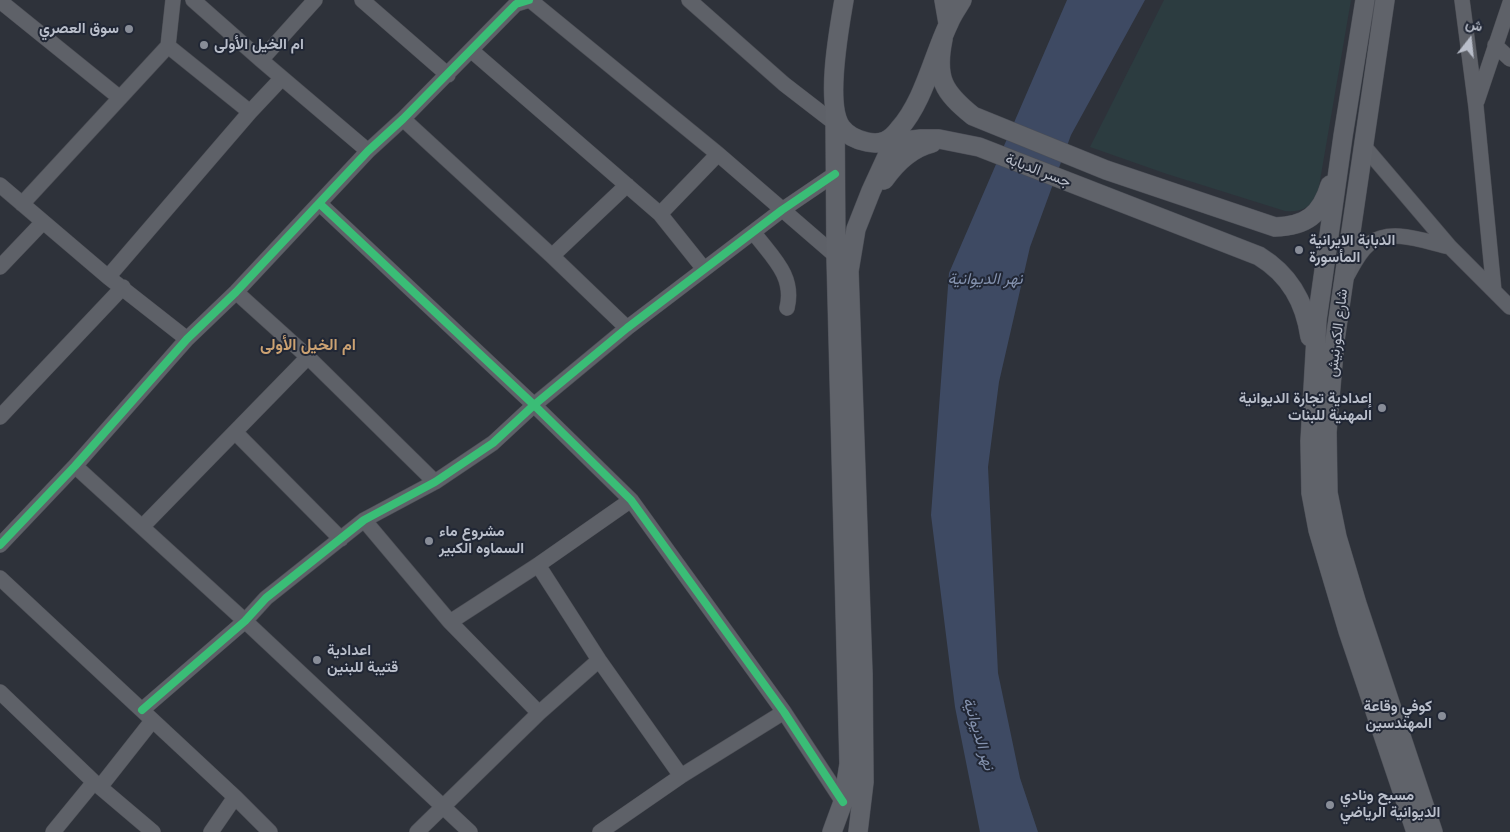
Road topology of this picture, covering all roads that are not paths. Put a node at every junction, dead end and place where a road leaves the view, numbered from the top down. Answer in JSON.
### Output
{"nodes":[{"id":1,"x":173,"y":0,"type":"edge"},
{"id":2,"x":193,"y":0,"type":"edge"},
{"id":3,"x":315,"y":0,"type":"edge"},
{"id":4,"x":362,"y":0,"type":"edge"},
{"id":5,"x":529,"y":0,"type":"edge"},
{"id":6,"x":689,"y":0,"type":"edge"},
{"id":7,"x":944,"y":0,"type":"edge"},
{"id":8,"x":962,"y":0,"type":"edge"},
{"id":9,"x":1365,"y":0,"type":"edge"},
{"id":10,"x":1385,"y":0,"type":"edge"},
{"id":11,"x":1462,"y":0,"type":"edge"},
{"id":12,"x":0,"y":1,"type":"edge"},
{"id":13,"x":842,"y":2,"type":"edge"},
{"id":14,"x":1510,"y":2,"type":"edge"},
{"id":15,"x":1361,"y":22,"type":"junction"},
{"id":16,"x":1382,"y":22,"type":"junction"},
{"id":17,"x":946,"y":31,"type":"junction"},
{"id":18,"x":1495,"y":45,"type":"junction"},
{"id":19,"x":168,"y":46,"type":"junction"},
{"id":20,"x":472,"y":51,"type":"junction"},
{"id":21,"x":1510,"y":59,"type":"edge"},
{"id":22,"x":261,"y":60,"type":"junction"},
{"id":23,"x":448,"y":75,"type":"junction"},
{"id":24,"x":282,"y":78,"type":"junction"},
{"id":25,"x":120,"y":98,"type":"junction"},
{"id":26,"x":1476,"y":107,"type":"junction"},
{"id":27,"x":250,"y":112,"type":"junction"},
{"id":28,"x":403,"y":119,"type":"junction"},
{"id":29,"x":837,"y":120,"type":"junction"},
{"id":30,"x":891,"y":138,"type":"junction"},
{"id":31,"x":945,"y":140,"type":"junction"},
{"id":32,"x":1363,"y":145,"type":"junction"},
{"id":33,"x":368,"y":151,"type":"junction"},
{"id":34,"x":718,"y":154,"type":"junction"},
{"id":35,"x":1339,"y":162,"type":"junction"},
{"id":36,"x":835,"y":174,"type":"junction"},
{"id":37,"x":0,"y":185,"type":"edge"},
{"id":38,"x":628,"y":186,"type":"junction"},
{"id":39,"x":22,"y":204,"type":"junction"},
{"id":40,"x":320,"y":204,"type":"junction"},
{"id":41,"x":782,"y":210,"type":"junction"},
{"id":42,"x":660,"y":214,"type":"junction"},
{"id":43,"x":43,"y":222,"type":"junction"},
{"id":44,"x":856,"y":228,"type":"junction"},
{"id":45,"x":754,"y":233,"type":"junction"},
{"id":46,"x":1450,"y":247,"type":"junction"},
{"id":47,"x":552,"y":256,"type":"junction"},
{"id":48,"x":836,"y":256,"type":"junction"},
{"id":49,"x":0,"y":267,"type":"edge"},
{"id":50,"x":704,"y":269,"type":"junction"},
{"id":51,"x":108,"y":277,"type":"junction"},
{"id":52,"x":1345,"y":281,"type":"junction"},
{"id":53,"x":123,"y":287,"type":"junction"},
{"id":54,"x":1494,"y":291,"type":"junction"},
{"id":55,"x":236,"y":292,"type":"junction"},
{"id":56,"x":1510,"y":307,"type":"edge"},
{"id":57,"x":787,"y":308,"type":"dead end"},
{"id":58,"x":627,"y":328,"type":"junction"},
{"id":59,"x":187,"y":339,"type":"junction"},
{"id":60,"x":308,"y":357,"type":"junction"},
{"id":61,"x":1314,"y":360,"type":"junction"},
{"id":62,"x":534,"y":404,"type":"junction"},
{"id":63,"x":0,"y":417,"type":"edge"},
{"id":64,"x":235,"y":432,"type":"junction"},
{"id":65,"x":75,"y":466,"type":"junction"},
{"id":66,"x":435,"y":482,"type":"junction"},
{"id":67,"x":631,"y":500,"type":"junction"},
{"id":68,"x":364,"y":520,"type":"junction"},
{"id":69,"x":142,"y":527,"type":"junction"},
{"id":70,"x":341,"y":539,"type":"junction"},
{"id":71,"x":0,"y":545,"type":"edge"},
{"id":72,"x":538,"y":565,"type":"junction"},
{"id":73,"x":0,"y":578,"type":"edge"},
{"id":74,"x":245,"y":621,"type":"junction"},
{"id":75,"x":450,"y":622,"type":"junction"},
{"id":76,"x":599,"y":660,"type":"junction"},
{"id":77,"x":0,"y":692,"type":"edge"},
{"id":78,"x":784,"y":712,"type":"junction"},
{"id":79,"x":539,"y":713,"type":"junction"},
{"id":80,"x":147,"y":715,"type":"junction"},
{"id":81,"x":681,"y":776,"type":"junction"},
{"id":82,"x":98,"y":784,"type":"junction"},
{"id":83,"x":235,"y":797,"type":"junction"},
{"id":84,"x":843,"y":802,"type":"junction"},
{"id":85,"x":443,"y":806,"type":"junction"},
{"id":86,"x":53,"y":832,"type":"edge"},
{"id":87,"x":153,"y":832,"type":"edge"},
{"id":88,"x":211,"y":832,"type":"edge"},
{"id":89,"x":270,"y":832,"type":"edge"},
{"id":90,"x":417,"y":832,"type":"edge"},
{"id":91,"x":470,"y":832,"type":"edge"},
{"id":92,"x":600,"y":832,"type":"edge"},
{"id":93,"x":832,"y":832,"type":"edge"},
{"id":94,"x":858,"y":832,"type":"edge"},
{"id":95,"x":1416,"y":832,"type":"edge"},
{"id":96,"x":1433,"y":832,"type":"edge"}],
"edges":[{"from":1,"to":19,"type":"street"},
{"from":2,"to":22,"type":"street"},
{"from":3,"to":22,"type":"street"},
{"from":4,"to":23,"type":"street"},
{"from":5,"to":20,"type":"street"},
{"from":5,"to":34,"type":"street"},
{"from":6,"to":29,"type":"street"},
{"from":7,"to":17,"type":"main road"},
{"from":8,"to":17,"type":"main road"},
{"from":9,"to":15,"type":"main road","name":"شارع الكورنيش"},
{"from":10,"to":16,"type":"main road","name":"شارع الكورنيش"},
{"from":11,"to":26,"type":"street"},
{"from":12,"to":25,"type":"street"},
{"from":13,"to":29,"type":"main road"},
{"from":14,"to":18,"type":"street"},
{"from":15,"to":16,"type":"main road"},
{"from":15,"to":35,"type":"main road","name":"شارع الكورنيش"},
{"from":16,"to":32,"type":"main road","name":"شارع الكورنيش"},
{"from":17,"to":30,"type":"main road"},
{"from":17,"to":35,"type":"main road","name":"جسر الدبابة"},
{"from":18,"to":21,"type":"street"},
{"from":18,"to":26,"type":"street"},
{"from":19,"to":25,"type":"street"},
{"from":19,"to":27,"type":"street"},
{"from":20,"to":23,"type":"street"},
{"from":20,"to":38,"type":"street"},
{"from":22,"to":24,"type":"street"},
{"from":23,"to":28,"type":"street"},
{"from":24,"to":27,"type":"street"},
{"from":24,"to":33,"type":"street"},
{"from":25,"to":39,"type":"street"},
{"from":26,"to":54,"type":"street"},
{"from":27,"to":51,"type":"street"},
{"from":28,"to":33,"type":"street"},
{"from":28,"to":47,"type":"street"},
{"from":29,"to":30,"type":"main road","name":"جسر الدبابة"},
{"from":29,"to":36,"type":"main road"},
{"from":30,"to":31,"type":"main road","name":"جسر الدبابة"},
{"from":30,"to":44,"type":"main road"},
{"from":31,"to":44,"type":"main road"},
{"from":31,"to":61,"type":"main road","name":"جسر الدبابة"},
{"from":32,"to":46,"type":"street"},
{"from":32,"to":52,"type":"main road","name":"شارع الكورنيش"},
{"from":33,"to":40,"type":"street"},
{"from":34,"to":41,"type":"street"},
{"from":34,"to":42,"type":"street"},
{"from":35,"to":61,"type":"main road","name":"شارع الكورنيش"},
{"from":36,"to":41,"type":"street"},
{"from":36,"to":48,"type":"main road"},
{"from":37,"to":39,"type":"street"},
{"from":38,"to":42,"type":"street"},
{"from":38,"to":47,"type":"street"},
{"from":39,"to":43,"type":"street"},
{"from":40,"to":55,"type":"street"},
{"from":40,"to":62,"type":"street"},
{"from":41,"to":45,"type":"street"},
{"from":41,"to":48,"type":"street"},
{"from":42,"to":50,"type":"street"},
{"from":43,"to":49,"type":"street"},
{"from":43,"to":51,"type":"street"},
{"from":44,"to":94,"type":"main road"},
{"from":45,"to":50,"type":"street"},
{"from":45,"to":57,"type":"street"},
{"from":46,"to":52,"type":"street"},
{"from":46,"to":54,"type":"street"},
{"from":47,"to":58,"type":"street"},
{"from":48,"to":84,"type":"main road"},
{"from":50,"to":58,"type":"street"},
{"from":51,"to":53,"type":"street"},
{"from":52,"to":96,"type":"main road","name":"شارع الكورنيش"},
{"from":53,"to":59,"type":"street"},
{"from":53,"to":63,"type":"street"},
{"from":54,"to":56,"type":"street"},
{"from":55,"to":59,"type":"street"},
{"from":55,"to":60,"type":"street"},
{"from":58,"to":62,"type":"street"},
{"from":59,"to":65,"type":"street"},
{"from":60,"to":64,"type":"street"},
{"from":60,"to":66,"type":"street"},
{"from":61,"to":95,"type":"main road","name":"شارع الكورنيش"},
{"from":62,"to":66,"type":"street"},
{"from":62,"to":67,"type":"street"},
{"from":64,"to":69,"type":"street"},
{"from":64,"to":70,"type":"street"},
{"from":65,"to":69,"type":"street"},
{"from":65,"to":71,"type":"street"},
{"from":66,"to":68,"type":"street"},
{"from":67,"to":72,"type":"street"},
{"from":67,"to":78,"type":"street"},
{"from":68,"to":70,"type":"street"},
{"from":68,"to":75,"type":"street"},
{"from":69,"to":74,"type":"street"},
{"from":70,"to":74,"type":"street"},
{"from":72,"to":75,"type":"street"},
{"from":72,"to":76,"type":"street"},
{"from":73,"to":80,"type":"street"},
{"from":74,"to":80,"type":"street"},
{"from":74,"to":85,"type":"street"},
{"from":75,"to":79,"type":"street"},
{"from":76,"to":79,"type":"street"},
{"from":76,"to":81,"type":"street"},
{"from":77,"to":82,"type":"street"},
{"from":78,"to":81,"type":"street"},
{"from":78,"to":84,"type":"street"},
{"from":79,"to":85,"type":"street"},
{"from":80,"to":82,"type":"street"},
{"from":80,"to":83,"type":"street"},
{"from":81,"to":92,"type":"street"},
{"from":82,"to":86,"type":"street"},
{"from":82,"to":87,"type":"street"},
{"from":83,"to":88,"type":"street"},
{"from":83,"to":89,"type":"street"},
{"from":84,"to":93,"type":"main road"},
{"from":85,"to":90,"type":"street"},
{"from":85,"to":91,"type":"street"}]}
